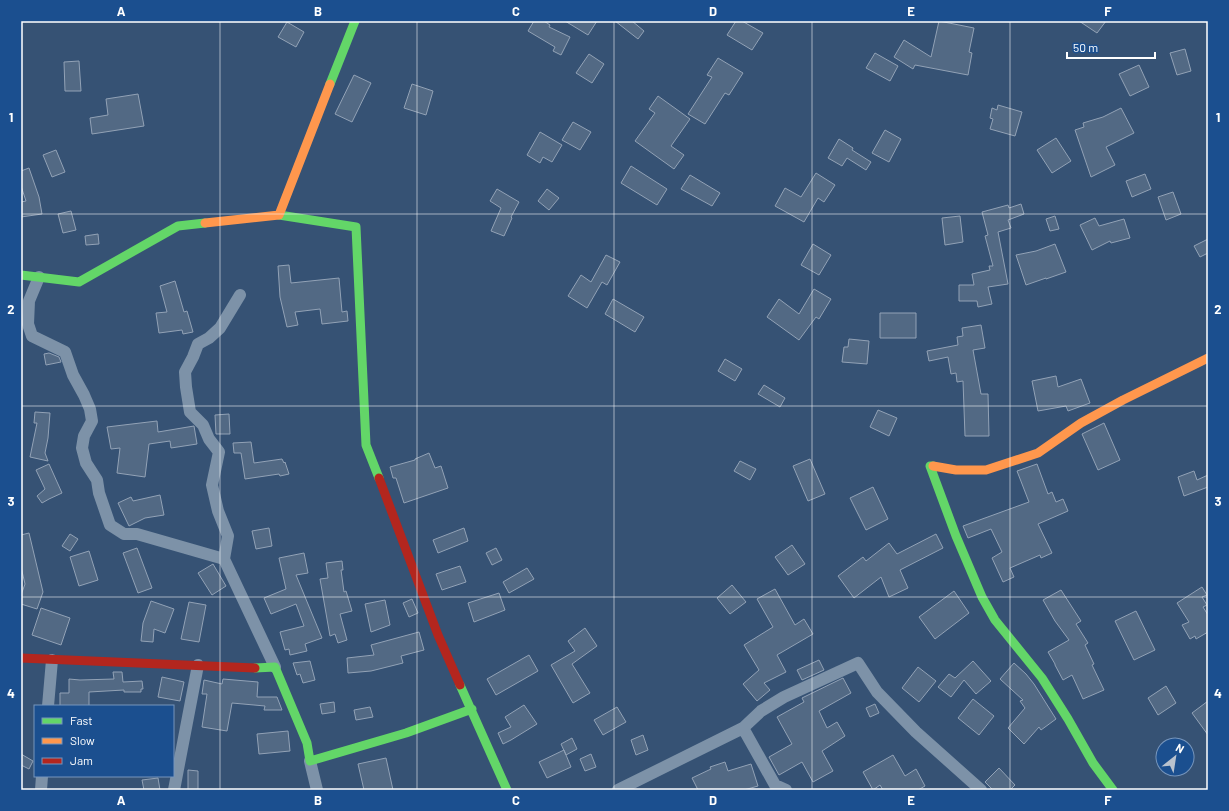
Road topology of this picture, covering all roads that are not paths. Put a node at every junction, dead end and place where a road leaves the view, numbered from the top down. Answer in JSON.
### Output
{"nodes":[{"id":1,"x":354,"y":21,"type":"edge"},
{"id":2,"x":279,"y":216,"type":"junction"},
{"id":3,"x":21,"y":275,"type":"edge"},
{"id":4,"x":39,"y":278,"type":"junction"},
{"id":5,"x":240,"y":295,"type":"dead end"},
{"id":6,"x":1208,"y":358,"type":"edge"},
{"id":7,"x":224,"y":559,"type":"junction"},
{"id":8,"x":21,"y":658,"type":"edge"},
{"id":9,"x":52,"y":660,"type":"junction"},
{"id":10,"x":198,"y":665,"type":"junction"},
{"id":11,"x":275,"y":667,"type":"junction"},
{"id":12,"x":48,"y":705,"type":"edge"},
{"id":13,"x":472,"y":709,"type":"junction"},
{"id":14,"x":743,"y":728,"type":"junction"},
{"id":15,"x":310,"y":761,"type":"junction"},
{"id":16,"x":42,"y":777,"type":"edge"},
{"id":17,"x":41,"y":790,"type":"edge"},
{"id":18,"x":174,"y":790,"type":"edge"},
{"id":19,"x":317,"y":790,"type":"edge"},
{"id":20,"x":507,"y":790,"type":"edge"},
{"id":21,"x":618,"y":790,"type":"edge"},
{"id":22,"x":786,"y":790,"type":"edge"},
{"id":23,"x":981,"y":790,"type":"edge"},
{"id":24,"x":1113,"y":790,"type":"edge"}],
"edges":[{"from":1,"to":2,"type":"street"},
{"from":2,"to":4,"type":"street"},
{"from":2,"to":13,"type":"street"},
{"from":3,"to":4,"type":"street"},
{"from":4,"to":7,"type":"street"},
{"from":5,"to":7,"type":"street"},
{"from":6,"to":24,"type":"street"},
{"from":7,"to":11,"type":"street"},
{"from":8,"to":9,"type":"street"},
{"from":9,"to":10,"type":"street"},
{"from":9,"to":12,"type":"street"},
{"from":10,"to":11,"type":"street"},
{"from":10,"to":18,"type":"street"},
{"from":11,"to":15,"type":"street"},
{"from":13,"to":15,"type":"street"},
{"from":13,"to":20,"type":"street"},
{"from":14,"to":21,"type":"street"},
{"from":14,"to":22,"type":"street"},
{"from":14,"to":23,"type":"street"},
{"from":15,"to":19,"type":"street"},
{"from":16,"to":17,"type":"street"}]}
